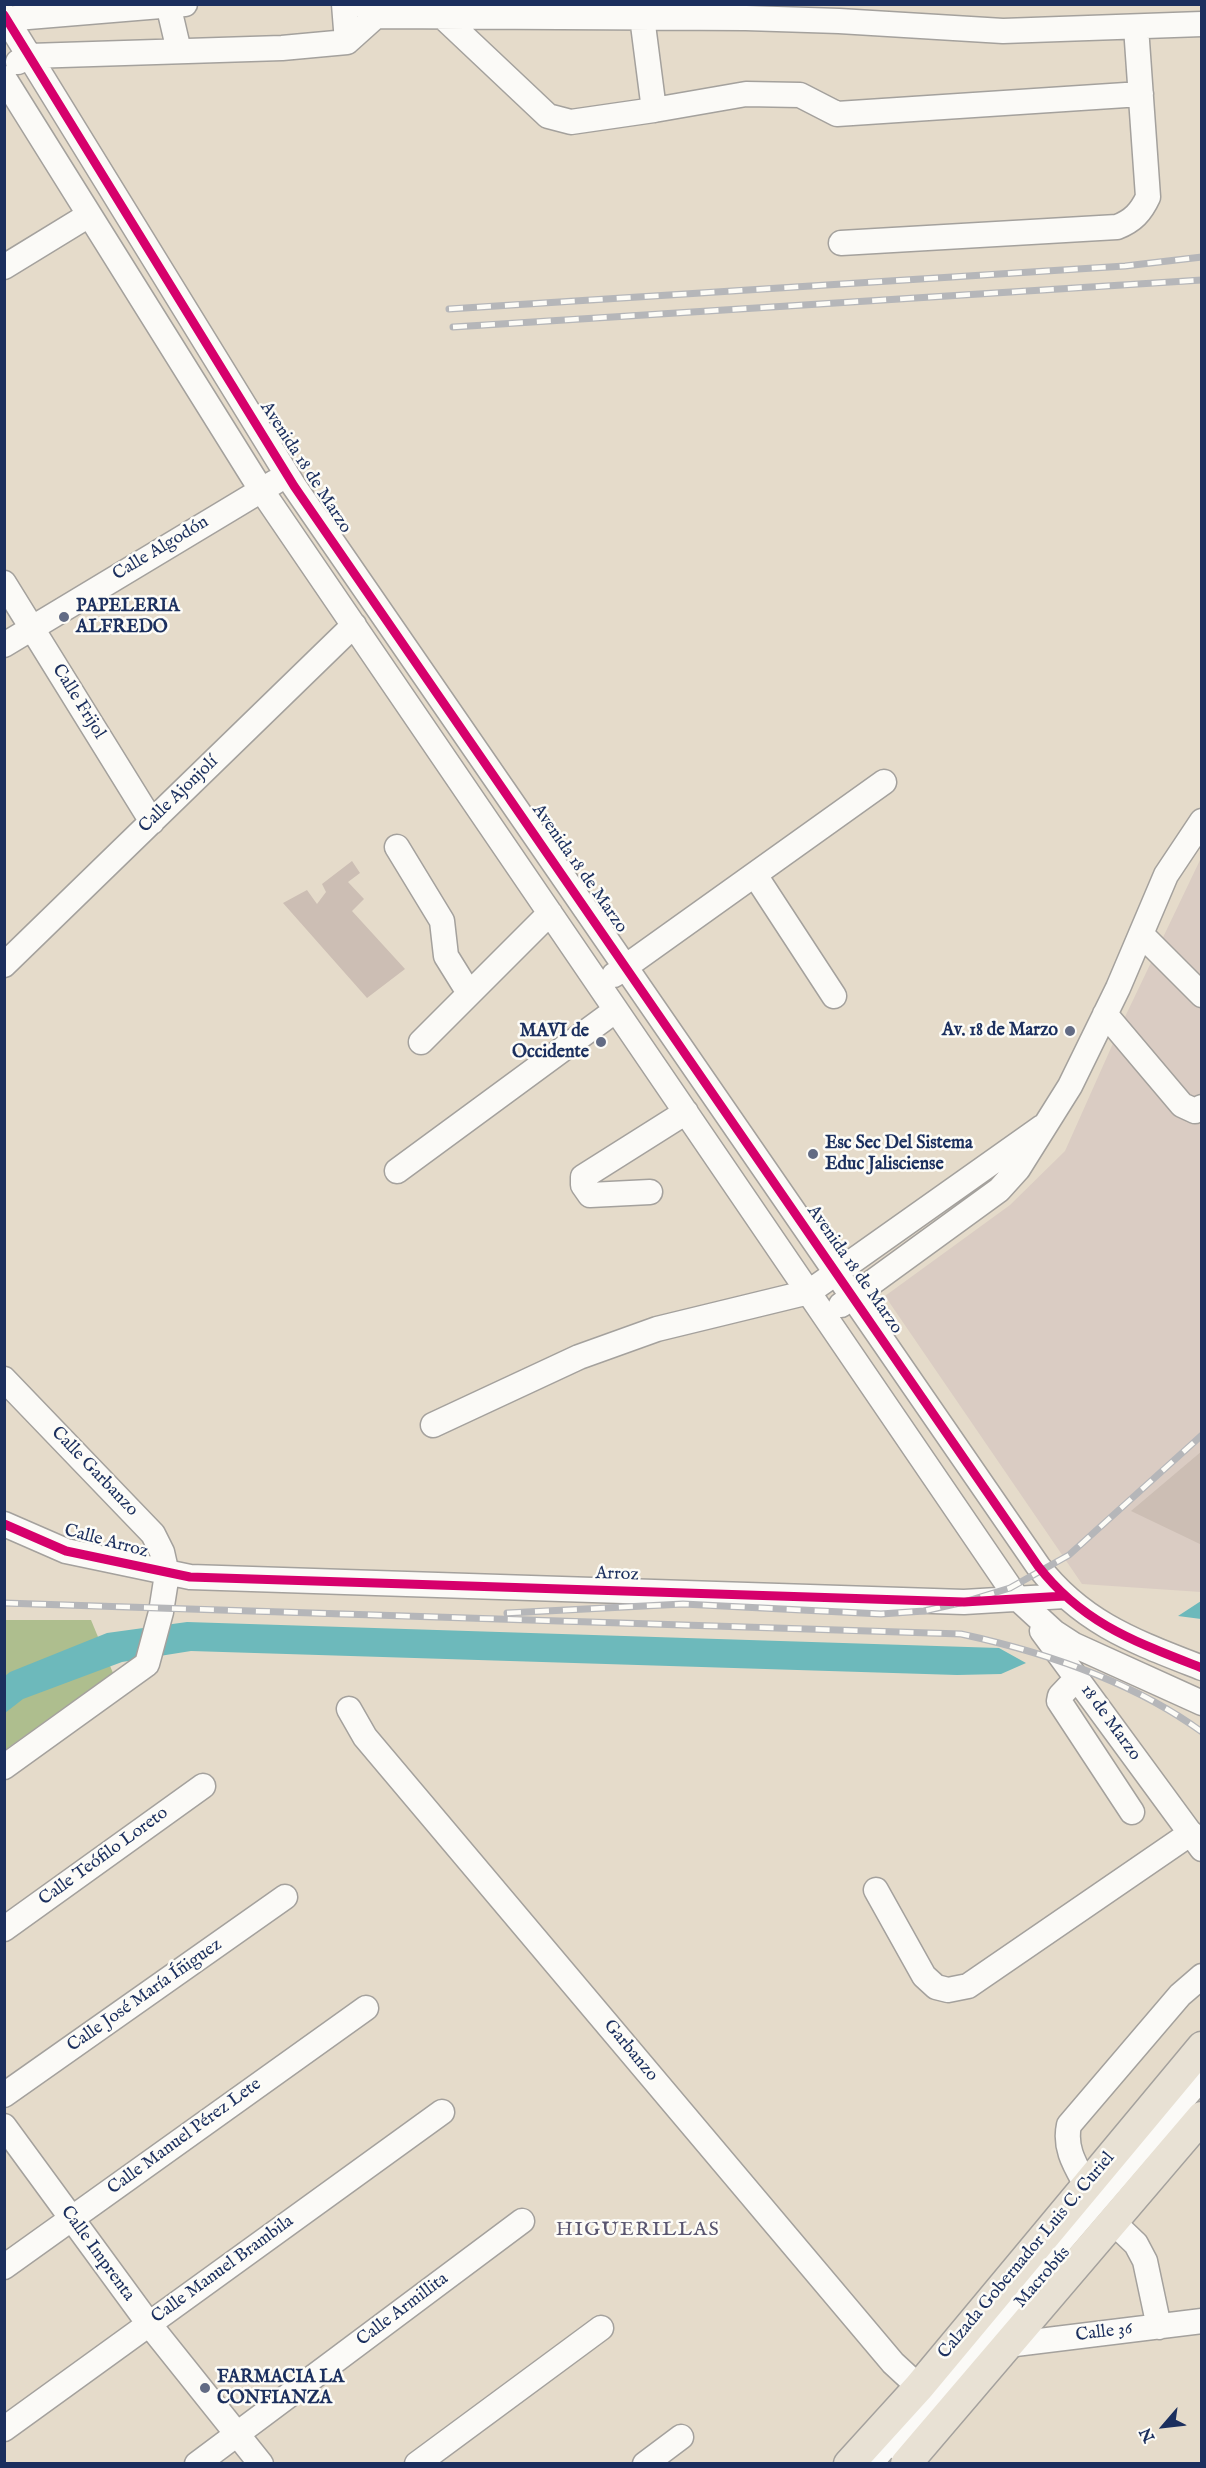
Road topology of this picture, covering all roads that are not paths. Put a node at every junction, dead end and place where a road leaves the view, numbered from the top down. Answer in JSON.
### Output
{"nodes":[{"id":1,"x":344,"y":4,"type":"edge"},
{"id":2,"x":174,"y":5,"type":"edge"},
{"id":3,"x":368,"y":10,"type":"edge"},
{"id":4,"x":442,"y":16,"type":"junction"},
{"id":5,"x":5,"y":17,"type":"edge"},
{"id":6,"x":642,"y":17,"type":"junction"},
{"id":7,"x":1202,"y":24,"type":"edge"},
{"id":8,"x":1136,"y":27,"type":"junction"},
{"id":9,"x":347,"y":42,"type":"junction"},
{"id":10,"x":179,"y":51,"type":"junction"},
{"id":11,"x":30,"y":56,"type":"junction"},
{"id":12,"x":4,"y":70,"type":"edge"},
{"id":13,"x":4,"y":78,"type":"edge"},
{"id":14,"x":1141,"y":94,"type":"junction"},
{"id":15,"x":654,"y":110,"type":"junction"},
{"id":16,"x":89,"y":215,"type":"junction"},
{"id":17,"x":842,"y":243,"type":"dead end"},
{"id":18,"x":4,"y":267,"type":"edge"},
{"id":19,"x":288,"y":476,"type":"junction"},
{"id":20,"x":260,"y":488,"type":"junction"},
{"id":21,"x":4,"y":583,"type":"edge"},
{"id":22,"x":354,"y":625,"type":"junction"},
{"id":23,"x":32,"y":627,"type":"junction"},
{"id":24,"x":4,"y":645,"type":"edge"},
{"id":25,"x":884,"y":782,"type":"dead end"},
{"id":26,"x":1202,"y":821,"type":"edge"},
{"id":27,"x":152,"y":822,"type":"junction"},
{"id":28,"x":397,"y":847,"type":"dead end"},
{"id":29,"x":755,"y":875,"type":"junction"},
{"id":30,"x":550,"y":913,"type":"junction"},
{"id":31,"x":1141,"y":934,"type":"junction"},
{"id":32,"x":4,"y":965,"type":"edge"},
{"id":33,"x":626,"y":967,"type":"junction"},
{"id":34,"x":599,"y":985,"type":"junction"},
{"id":35,"x":470,"y":993,"type":"junction"},
{"id":36,"x":1202,"y":995,"type":"edge"},
{"id":37,"x":834,"y":996,"type":"dead end"},
{"id":38,"x":616,"y":1010,"type":"junction"},
{"id":39,"x":1105,"y":1014,"type":"junction"},
{"id":40,"x":421,"y":1042,"type":"dead end"},
{"id":41,"x":1202,"y":1107,"type":"edge"},
{"id":42,"x":686,"y":1112,"type":"junction"},
{"id":43,"x":1042,"y":1127,"type":"junction"},
{"id":44,"x":397,"y":1172,"type":"dead end"},
{"id":45,"x":650,"y":1192,"type":"dead end"},
{"id":46,"x":837,"y":1273,"type":"junction"},
{"id":47,"x":809,"y":1292,"type":"junction"},
{"id":48,"x":853,"y":1296,"type":"junction"},
{"id":49,"x":825,"y":1316,"type":"junction"},
{"id":50,"x":9,"y":1392,"type":"edge"},
{"id":51,"x":433,"y":1425,"type":"dead end"},
{"id":52,"x":4,"y":1524,"type":"edge"},
{"id":53,"x":167,"y":1574,"type":"junction"},
{"id":54,"x":1065,"y":1596,"type":"junction"},
{"id":55,"x":1017,"y":1598,"type":"junction"},
{"id":56,"x":1202,"y":1668,"type":"edge"},
{"id":57,"x":1077,"y":1678,"type":"junction"},
{"id":58,"x":1202,"y":1702,"type":"edge"},
{"id":59,"x":349,"y":1708,"type":"dead end"},
{"id":60,"x":4,"y":1767,"type":"edge"},
{"id":61,"x":203,"y":1786,"type":"dead end"},
{"id":62,"x":1132,"y":1812,"type":"dead end"},
{"id":63,"x":1196,"y":1841,"type":"edge"},
{"id":64,"x":876,"y":1890,"type":"dead end"},
{"id":65,"x":285,"y":1898,"type":"dead end"},
{"id":66,"x":4,"y":1929,"type":"edge"},
{"id":67,"x":1202,"y":1976,"type":"edge"},
{"id":68,"x":366,"y":2008,"type":"dead end"},
{"id":69,"x":1202,"y":2047,"type":"edge"},
{"id":70,"x":1202,"y":2077,"type":"edge"},
{"id":71,"x":1202,"y":2093,"type":"edge"},
{"id":72,"x":4,"y":2095,"type":"edge"},
{"id":73,"x":442,"y":2112,"type":"dead end"},
{"id":74,"x":1202,"y":2117,"type":"edge"},
{"id":75,"x":4,"y":2126,"type":"edge"},
{"id":76,"x":1086,"y":2185,"type":"junction"},
{"id":77,"x":72,"y":2219,"type":"junction"},
{"id":78,"x":1111,"y":2220,"type":"junction"},
{"id":79,"x":522,"y":2221,"type":"dead end"},
{"id":80,"x":4,"y":2267,"type":"edge"},
{"id":81,"x":1202,"y":2322,"type":"edge"},
{"id":82,"x":149,"y":2324,"type":"junction"},
{"id":83,"x":1159,"y":2327,"type":"junction"},
{"id":84,"x":601,"y":2328,"type":"dead end"},
{"id":85,"x":1007,"y":2345,"type":"junction"},
{"id":86,"x":919,"y":2387,"type":"junction"},
{"id":87,"x":4,"y":2429,"type":"edge"},
{"id":88,"x":239,"y":2434,"type":"junction"},
{"id":89,"x":681,"y":2437,"type":"dead end"},
{"id":90,"x":197,"y":2463,"type":"edge"},
{"id":91,"x":261,"y":2463,"type":"edge"},
{"id":92,"x":417,"y":2463,"type":"edge"},
{"id":93,"x":645,"y":2463,"type":"edge"},
{"id":94,"x":849,"y":2463,"type":"edge"},
{"id":95,"x":870,"y":2463,"type":"edge"},
{"id":96,"x":885,"y":2463,"type":"edge"},
{"id":97,"x":906,"y":2463,"type":"edge"}],
"edges":[{"from":1,"to":9,"type":"street"},
{"from":2,"to":5,"type":"street"},
{"from":2,"to":10,"type":"street"},
{"from":3,"to":4,"type":"street"},
{"from":3,"to":9,"type":"street"},
{"from":4,"to":6,"type":"street"},
{"from":4,"to":15,"type":"street"},
{"from":5,"to":11,"type":"street","name":"Avenida 18 de Marzo"},
{"from":6,"to":8,"type":"street"},
{"from":6,"to":15,"type":"street"},
{"from":7,"to":8,"type":"street"},
{"from":8,"to":14,"type":"street"},
{"from":9,"to":10,"type":"street"},
{"from":10,"to":11,"type":"street"},
{"from":11,"to":12,"type":"street"},
{"from":11,"to":19,"type":"street","name":"Avenida 18 de Marzo"},
{"from":13,"to":16,"type":"street"},
{"from":14,"to":15,"type":"street"},
{"from":14,"to":17,"type":"street"},
{"from":16,"to":18,"type":"street"},
{"from":16,"to":20,"type":"street"},
{"from":19,"to":20,"type":"street","name":"Calle Algodón"},
{"from":19,"to":33,"type":"street","name":"Avenida 18 de Marzo"},
{"from":20,"to":22,"type":"street"},
{"from":20,"to":23,"type":"street","name":"Calle Algodón"},
{"from":21,"to":23,"type":"street","name":"Calle Frijol"},
{"from":22,"to":27,"type":"street","name":"Calle Ajonjolí"},
{"from":22,"to":30,"type":"street"},
{"from":23,"to":24,"type":"street","name":"Calle Algodón"},
{"from":23,"to":27,"type":"street","name":"Calle Frijol"},
{"from":25,"to":29,"type":"street"},
{"from":26,"to":31,"type":"street"},
{"from":27,"to":32,"type":"street","name":"Calle Ajonjolí"},
{"from":28,"to":35,"type":"street"},
{"from":29,"to":33,"type":"street"},
{"from":29,"to":37,"type":"street"},
{"from":30,"to":34,"type":"street"},
{"from":30,"to":35,"type":"street"},
{"from":31,"to":36,"type":"street"},
{"from":31,"to":39,"type":"street"},
{"from":33,"to":34,"type":"street"},
{"from":33,"to":46,"type":"street","name":"Avenida 18 de Marzo"},
{"from":34,"to":38,"type":"street"},
{"from":35,"to":40,"type":"street"},
{"from":38,"to":42,"type":"street"},
{"from":38,"to":44,"type":"street"},
{"from":39,"to":41,"type":"street"},
{"from":39,"to":43,"type":"street"},
{"from":42,"to":45,"type":"street"},
{"from":42,"to":47,"type":"street"},
{"from":43,"to":46,"type":"street"},
{"from":43,"to":48,"type":"street"},
{"from":46,"to":47,"type":"street"},
{"from":46,"to":48,"type":"street","name":"Avenida 18 de Marzo"},
{"from":47,"to":49,"type":"street"},
{"from":47,"to":51,"type":"street"},
{"from":48,"to":49,"type":"street"},
{"from":48,"to":54,"type":"street","name":"Avenida 18 de Marzo"},
{"from":49,"to":55,"type":"street"},
{"from":50,"to":53,"type":"street","name":"Calle Garbanzo"},
{"from":52,"to":53,"type":"street","name":"Calle Arroz"},
{"from":53,"to":55,"type":"street","name":"Arroz"},
{"from":53,"to":60,"type":"street"},
{"from":54,"to":55,"type":"street","name":"Arroz"},
{"from":54,"to":56,"type":"street","name":"Avenida 18 de Marzo"},
{"from":55,"to":57,"type":"street","name":"18 de Marzo"},
{"from":55,"to":58,"type":"street"},
{"from":57,"to":62,"type":"street"},
{"from":57,"to":63,"type":"street","name":"18 de Marzo"},
{"from":59,"to":86,"type":"street","name":"Garbanzo"},
{"from":61,"to":66,"type":"street","name":"Calle Teófilo Loreto"},
{"from":63,"to":64,"type":"street"},
{"from":65,"to":72,"type":"street","name":"Calle José María Íñiguez"},
{"from":67,"to":76,"type":"street"},
{"from":68,"to":77,"type":"street","name":"Calle Manuel Pérez Lete"},
{"from":69,"to":76,"type":"main road","name":"Calzada Gobernador Luis C. Curiel"},
{"from":70,"to":95,"type":"street","name":"Macrobús"},
{"from":71,"to":96,"type":"street","name":"Macrobús"},
{"from":73,"to":82,"type":"street","name":"Calle Manuel Brambila"},
{"from":74,"to":78,"type":"main road"},
{"from":75,"to":77,"type":"street","name":"Calle Imprenta"},
{"from":76,"to":86,"type":"main road","name":"Calzada Gobernador Luis C. Curiel"},
{"from":77,"to":80,"type":"street","name":"Calle Manuel Pérez Lete"},
{"from":77,"to":82,"type":"street","name":"Calle Imprenta"},
{"from":78,"to":83,"type":"street"},
{"from":78,"to":85,"type":"main road"},
{"from":79,"to":88,"type":"street","name":"Calle Armillita"},
{"from":81,"to":83,"type":"street","name":"Calle 36"},
{"from":82,"to":87,"type":"street","name":"Calle Manuel Brambila"},
{"from":82,"to":88,"type":"street","name":"Calle Imprenta"},
{"from":83,"to":85,"type":"street","name":"Calle 36"},
{"from":84,"to":92,"type":"street"},
{"from":85,"to":97,"type":"main road"},
{"from":86,"to":94,"type":"main road","name":"Calzada Gobernador Luis C. Curiel"},
{"from":88,"to":90,"type":"street","name":"Calle Armillita"},
{"from":88,"to":91,"type":"street","name":"Calle Imprenta"},
{"from":89,"to":93,"type":"street"}]}
